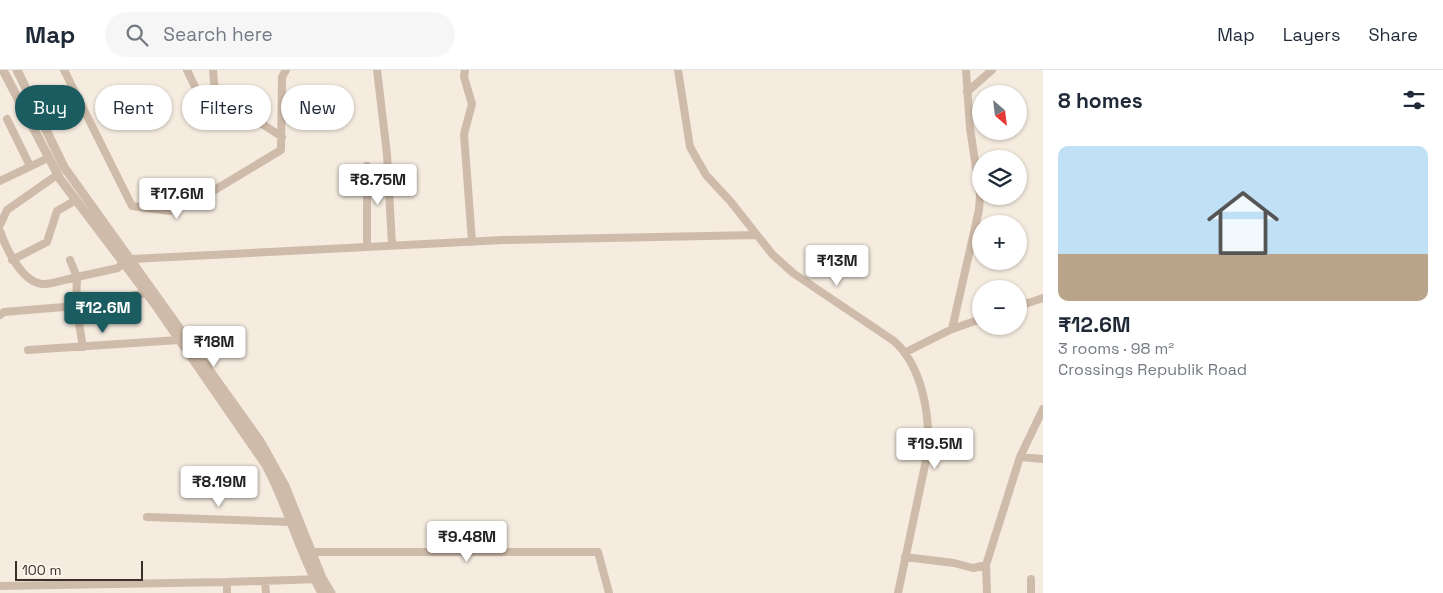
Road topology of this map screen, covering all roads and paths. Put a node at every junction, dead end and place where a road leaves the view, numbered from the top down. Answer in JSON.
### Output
{"nodes":[{"id":1,"x":3,"y":70,"type":"edge"},
{"id":2,"x":17,"y":70,"type":"edge"},
{"id":3,"x":64,"y":70,"type":"edge"},
{"id":4,"x":187,"y":70,"type":"edge"},
{"id":5,"x":213,"y":70,"type":"edge"},
{"id":6,"x":286,"y":70,"type":"edge"},
{"id":7,"x":377,"y":70,"type":"edge"},
{"id":8,"x":464,"y":70,"type":"edge"},
{"id":9,"x":678,"y":70,"type":"edge"},
{"id":10,"x":966,"y":70,"type":"edge"},
{"id":11,"x":992,"y":70,"type":"edge"},
{"id":12,"x":194,"y":85,"type":"edge"},
{"id":13,"x":214,"y":85,"type":"edge"},
{"id":14,"x":967,"y":92,"type":"junction"},
{"id":15,"x":7,"y":119,"type":"dead end"},
{"id":16,"x":271,"y":130,"type":"edge"},
{"id":17,"x":282,"y":137,"type":"junction"},
{"id":18,"x":50,"y":161,"type":"junction"},
{"id":19,"x":62,"y":163,"type":"junction"},
{"id":20,"x":30,"y":166,"type":"junction"},
{"id":21,"x":367,"y":166,"type":"dead end"},
{"id":22,"x":57,"y":175,"type":"junction"},
{"id":23,"x":0,"y":181,"type":"edge"},
{"id":24,"x":76,"y":200,"type":"junction"},
{"id":25,"x":0,"y":225,"type":"edge"},
{"id":26,"x":0,"y":231,"type":"edge"},
{"id":27,"x":756,"y":235,"type":"junction"},
{"id":28,"x":472,"y":242,"type":"junction"},
{"id":29,"x":392,"y":245,"type":"junction"},
{"id":30,"x":367,"y":247,"type":"junction"},
{"id":31,"x":12,"y":260,"type":"junction"},
{"id":32,"x":70,"y":260,"type":"dead end"},
{"id":33,"x":127,"y":260,"type":"junction"},
{"id":34,"x":77,"y":277,"type":"junction"},
{"id":35,"x":147,"y":293,"type":"junction"},
{"id":36,"x":1043,"y":298,"type":"edge"},
{"id":37,"x":1027,"y":303,"type":"edge"},
{"id":38,"x":76,"y":306,"type":"junction"},
{"id":39,"x":0,"y":315,"type":"edge"},
{"id":40,"x":972,"y":322,"type":"edge"},
{"id":41,"x":952,"y":328,"type":"junction"},
{"id":42,"x":180,"y":340,"type":"junction"},
{"id":43,"x":83,"y":347,"type":"junction"},
{"id":44,"x":28,"y":350,"type":"dead end"},
{"id":45,"x":906,"y":352,"type":"junction"},
{"id":46,"x":1043,"y":410,"type":"edge"},
{"id":47,"x":1020,"y":457,"type":"junction"},
{"id":48,"x":1043,"y":459,"type":"edge"},
{"id":49,"x":147,"y":517,"type":"dead end"},
{"id":50,"x":291,"y":522,"type":"junction"},
{"id":51,"x":311,"y":552,"type":"junction"},
{"id":52,"x":905,"y":557,"type":"junction"},
{"id":53,"x":986,"y":565,"type":"junction"},
{"id":54,"x":318,"y":579,"type":"junction"},
{"id":55,"x":1031,"y":579,"type":"dead end"},
{"id":56,"x":227,"y":582,"type":"junction"},
{"id":57,"x":265,"y":582,"type":"junction"},
{"id":58,"x":165,"y":583,"type":"junction"},
{"id":59,"x":0,"y":586,"type":"edge"},
{"id":60,"x":165,"y":593,"type":"edge"},
{"id":61,"x":227,"y":593,"type":"edge"},
{"id":62,"x":266,"y":593,"type":"edge"},
{"id":63,"x":322,"y":593,"type":"edge"},
{"id":64,"x":331,"y":593,"type":"edge"},
{"id":65,"x":609,"y":593,"type":"edge"},
{"id":66,"x":898,"y":593,"type":"edge"},
{"id":67,"x":987,"y":593,"type":"edge"},
{"id":68,"x":1031,"y":593,"type":"edge"}],
"edges":[{"from":1,"to":18,"type":"street"},
{"from":2,"to":19,"type":"street"},
{"from":3,"to":17,"type":"street"},
{"from":4,"to":12,"type":"street"},
{"from":5,"to":13,"type":"street"},
{"from":6,"to":17,"type":"street"},
{"from":7,"to":29,"type":"street"},
{"from":8,"to":28,"type":"street"},
{"from":9,"to":27,"type":"street"},
{"from":10,"to":14,"type":"street"},
{"from":11,"to":14,"type":"street"},
{"from":14,"to":41,"type":"street"},
{"from":15,"to":20,"type":"street"},
{"from":16,"to":17,"type":"street"},
{"from":18,"to":19,"type":"street"},
{"from":18,"to":20,"type":"street"},
{"from":18,"to":22,"type":"street"},
{"from":19,"to":33,"type":"street"},
{"from":20,"to":23,"type":"street"},
{"from":21,"to":30,"type":"street"},
{"from":22,"to":24,"type":"street"},
{"from":22,"to":25,"type":"street"},
{"from":24,"to":31,"type":"street"},
{"from":24,"to":33,"type":"street"},
{"from":26,"to":31,"type":"street"},
{"from":27,"to":28,"type":"street"},
{"from":27,"to":45,"type":"street"},
{"from":28,"to":29,"type":"street"},
{"from":29,"to":30,"type":"street"},
{"from":30,"to":33,"type":"street"},
{"from":31,"to":34,"type":"street"},
{"from":32,"to":34,"type":"street"},
{"from":33,"to":34,"type":"street"},
{"from":33,"to":35,"type":"street"},
{"from":33,"to":51,"type":"street"},
{"from":34,"to":38,"type":"street"},
{"from":35,"to":38,"type":"street"},
{"from":35,"to":42,"type":"street"},
{"from":36,"to":37,"type":"street"},
{"from":38,"to":39,"type":"street"},
{"from":38,"to":43,"type":"street"},
{"from":40,"to":41,"type":"street"},
{"from":41,"to":45,"type":"street"},
{"from":42,"to":43,"type":"street"},
{"from":42,"to":50,"type":"street"},
{"from":43,"to":44,"type":"street"},
{"from":45,"to":52,"type":"street"},
{"from":46,"to":47,"type":"street"},
{"from":47,"to":48,"type":"street"},
{"from":47,"to":53,"type":"street"},
{"from":49,"to":50,"type":"street"},
{"from":50,"to":54,"type":"street"},
{"from":51,"to":54,"type":"street"},
{"from":51,"to":65,"type":"street"},
{"from":52,"to":53,"type":"street"},
{"from":52,"to":66,"type":"street"},
{"from":53,"to":67,"type":"street"},
{"from":54,"to":57,"type":"street"},
{"from":54,"to":63,"type":"street"},
{"from":54,"to":64,"type":"street"},
{"from":55,"to":68,"type":"street"},
{"from":56,"to":57,"type":"street"},
{"from":56,"to":58,"type":"street"},
{"from":56,"to":61,"type":"street"},
{"from":57,"to":62,"type":"street"},
{"from":58,"to":59,"type":"street"},
{"from":58,"to":60,"type":"street"}]}
